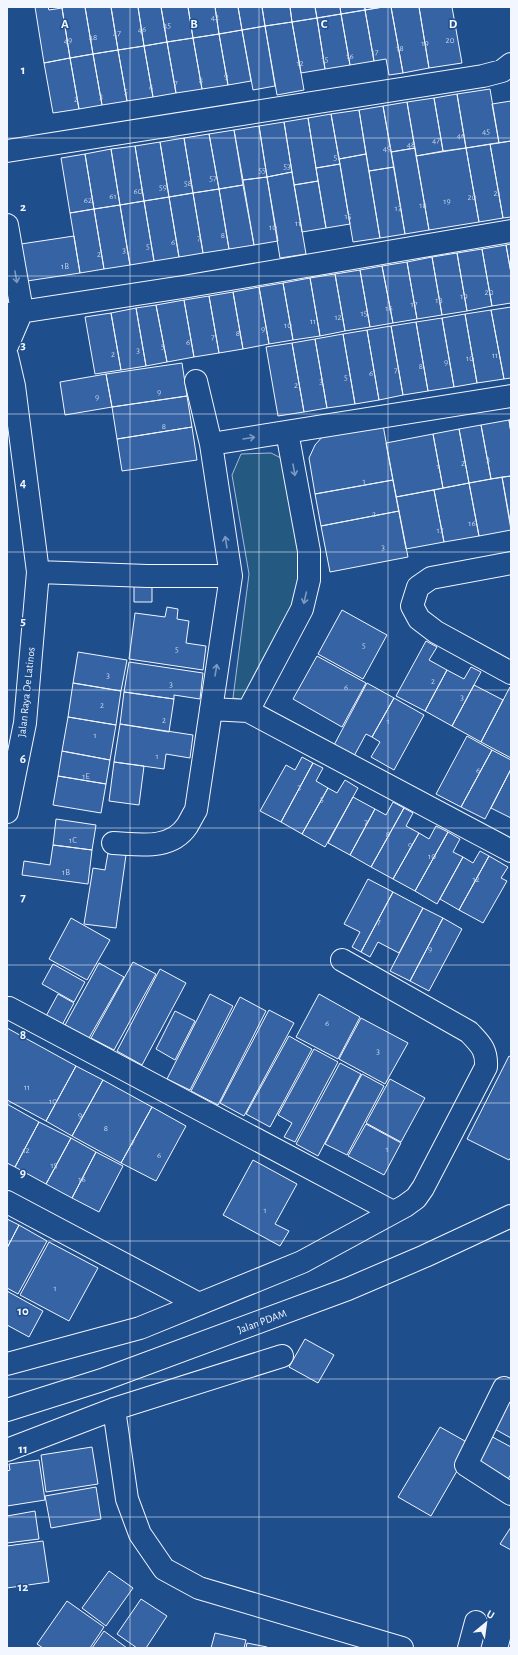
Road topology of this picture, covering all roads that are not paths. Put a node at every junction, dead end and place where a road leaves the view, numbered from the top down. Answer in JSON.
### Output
{"nodes":[{"id":1,"x":511,"y":64,"type":"edge"},
{"id":2,"x":7,"y":151,"type":"edge"},
{"id":3,"x":7,"y":225,"type":"edge"},
{"id":4,"x":511,"y":231,"type":"edge"},
{"id":5,"x":15,"y":312,"type":"edge"},
{"id":6,"x":7,"y":346,"type":"edge"},
{"id":7,"x":7,"y":356,"type":"edge"},
{"id":8,"x":196,"y":381,"type":"dead end"},
{"id":9,"x":511,"y":396,"type":"edge"},
{"id":10,"x":287,"y":432,"type":"junction"},
{"id":11,"x":211,"y":444,"type":"junction"},
{"id":12,"x":511,"y":563,"type":"edge"},
{"id":13,"x":38,"y":572,"type":"junction"},
{"id":14,"x":231,"y":576,"type":"junction"},
{"id":15,"x":511,"y":673,"type":"edge"},
{"id":16,"x":210,"y":708,"type":"junction"},
{"id":17,"x":248,"y":711,"type":"junction"},
{"id":18,"x":7,"y":812,"type":"edge"},
{"id":19,"x":113,"y":843,"type":"dead end"},
{"id":20,"x":511,"y":851,"type":"edge"},
{"id":21,"x":342,"y":960,"type":"dead end"},
{"id":22,"x":9,"y":1008,"type":"dead end"},
{"id":23,"x":7,"y":1202,"type":"edge"},
{"id":24,"x":393,"y":1212,"type":"junction"},
{"id":25,"x":511,"y":1216,"type":"edge"},
{"id":26,"x":199,"y":1304,"type":"junction"},
{"id":27,"x":282,"y":1356,"type":"dead end"},
{"id":28,"x":7,"y":1364,"type":"edge"},
{"id":29,"x":511,"y":1391,"type":"edge"},
{"id":30,"x":114,"y":1409,"type":"junction"},
{"id":31,"x":7,"y":1410,"type":"edge"},
{"id":32,"x":7,"y":1450,"type":"edge"},
{"id":33,"x":511,"y":1494,"type":"edge"},
{"id":34,"x":476,"y":1622,"type":"dead end"},
{"id":35,"x":402,"y":1648,"type":"edge"},
{"id":36,"x":469,"y":1648,"type":"edge"}],
"edges":[{"from":1,"to":2,"type":"street"},
{"from":3,"to":5,"type":"street","one_way":true},
{"from":4,"to":5,"type":"street"},
{"from":5,"to":6,"type":"street"},
{"from":7,"to":13,"type":"street","name":"Jalan Raya De Latinos"},
{"from":8,"to":11,"type":"street"},
{"from":9,"to":10,"type":"street"},
{"from":11,"to":10,"type":"street","one_way":true},
{"from":10,"to":17,"type":"street","one_way":true},
{"from":14,"to":11,"type":"street","one_way":true},
{"from":12,"to":15,"type":"street"},
{"from":13,"to":14,"type":"street"},
{"from":13,"to":18,"type":"street","name":"Jalan Raya De Latinos"},
{"from":16,"to":14,"type":"street","one_way":true},
{"from":16,"to":17,"type":"street"},
{"from":16,"to":19,"type":"street"},
{"from":17,"to":20,"type":"street"},
{"from":21,"to":24,"type":"street"},
{"from":22,"to":24,"type":"street"},
{"from":23,"to":26,"type":"street"},
{"from":24,"to":26,"type":"street"},
{"from":25,"to":31,"type":"street","name":"Jalan PDAM"},
{"from":26,"to":28,"type":"street"},
{"from":27,"to":30,"type":"street"},
{"from":29,"to":33,"type":"street"},
{"from":30,"to":32,"type":"street"},
{"from":30,"to":35,"type":"street"},
{"from":34,"to":36,"type":"street"}]}
